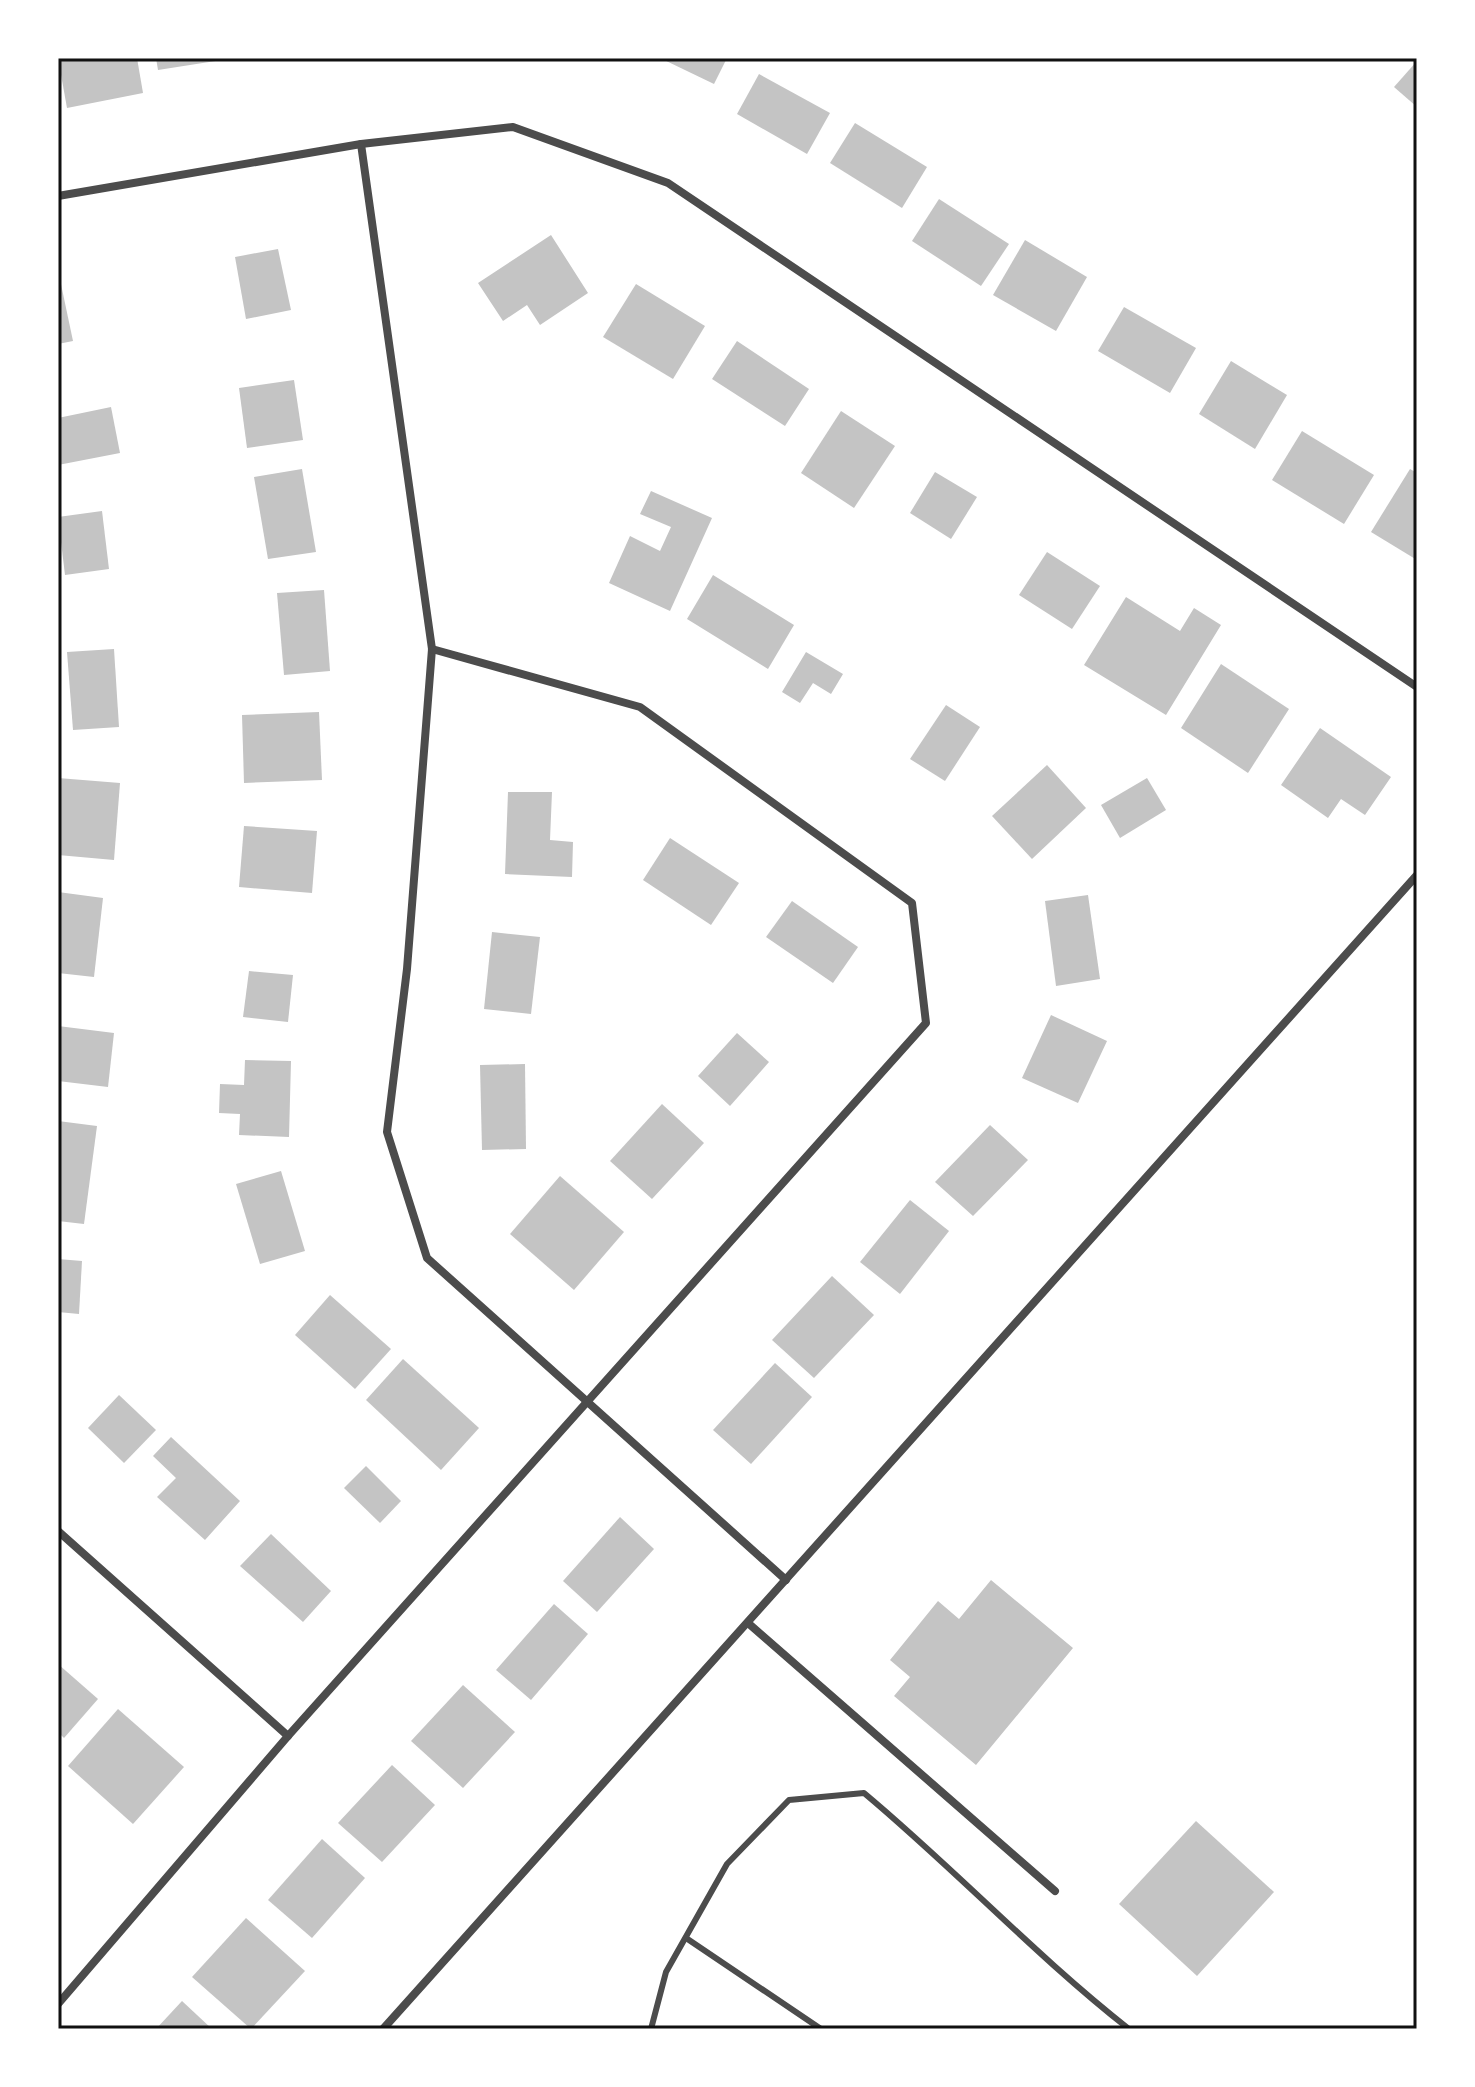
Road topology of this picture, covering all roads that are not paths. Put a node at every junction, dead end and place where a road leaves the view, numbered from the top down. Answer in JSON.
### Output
{"nodes":[{"id":1,"x":361,"y":144,"type":"junction"},
{"id":2,"x":58,"y":196,"type":"edge"},
{"id":3,"x":432,"y":649,"type":"junction"},
{"id":4,"x":1417,"y":687,"type":"edge"},
{"id":5,"x":1417,"y":875,"type":"edge"},
{"id":6,"x":588,"y":1401,"type":"junction"},
{"id":7,"x":58,"y":1531,"type":"edge"},
{"id":8,"x":786,"y":1580,"type":"junction"},
{"id":9,"x":748,"y":1623,"type":"junction"},
{"id":10,"x":288,"y":1736,"type":"junction"},
{"id":11,"x":1055,"y":1891,"type":"dead end"},
{"id":12,"x":686,"y":1938,"type":"junction"},
{"id":13,"x":58,"y":2004,"type":"edge"},
{"id":14,"x":383,"y":2029,"type":"edge"},
{"id":15,"x":651,"y":2029,"type":"edge"},
{"id":16,"x":821,"y":2029,"type":"edge"},
{"id":17,"x":1129,"y":2029,"type":"edge"}],
"edges":[{"from":1,"to":2,"type":"street"},
{"from":1,"to":3,"type":"street"},
{"from":1,"to":4,"type":"street"},
{"from":3,"to":6,"type":"street"},
{"from":3,"to":6,"type":"street"},
{"from":5,"to":8,"type":"street"},
{"from":6,"to":8,"type":"street"},
{"from":6,"to":10,"type":"street"},
{"from":7,"to":10,"type":"street"},
{"from":8,"to":9,"type":"street"},
{"from":9,"to":11,"type":"street"},
{"from":9,"to":14,"type":"street"},
{"from":10,"to":13,"type":"street"},
{"from":12,"to":15,"type":"lane"},
{"from":12,"to":16,"type":"lane"},
{"from":12,"to":17,"type":"lane"}]}
